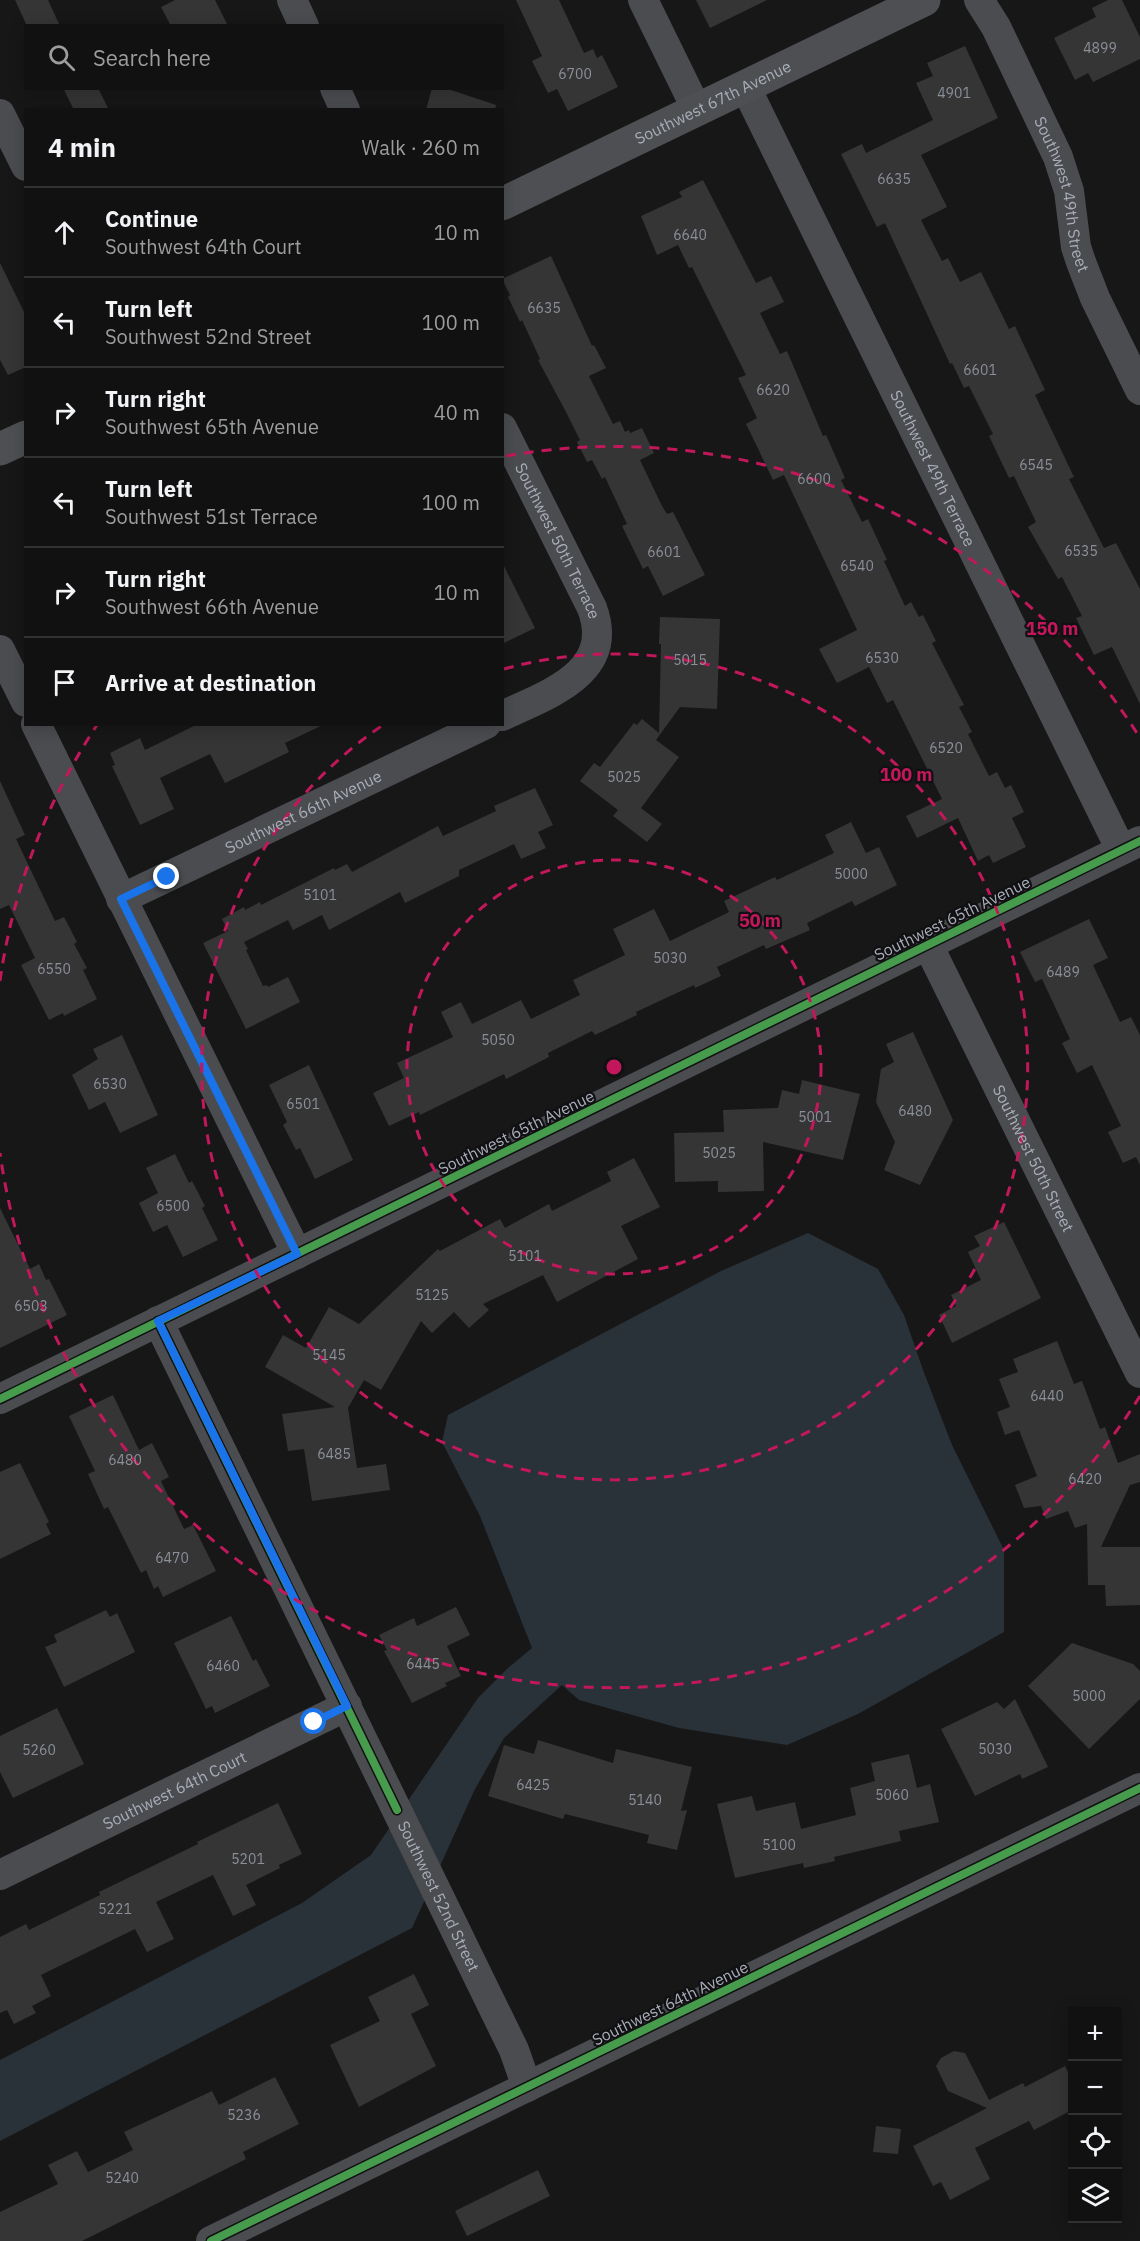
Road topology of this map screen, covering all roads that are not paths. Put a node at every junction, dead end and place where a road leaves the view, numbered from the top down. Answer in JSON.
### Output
{"nodes":[{"id":1,"x":292,"y":0,"type":"edge"},
{"id":2,"x":643,"y":0,"type":"edge"},
{"id":3,"x":924,"y":0,"type":"edge"},
{"id":4,"x":979,"y":0,"type":"edge"},
{"id":5,"x":303,"y":24,"type":"edge"},
{"id":6,"x":745,"y":86,"type":"junction"},
{"id":7,"x":336,"y":90,"type":"edge"},
{"id":8,"x":344,"y":108,"type":"edge"},
{"id":9,"x":697,"y":110,"type":"junction"},
{"id":10,"x":0,"y":114,"type":"edge"},
{"id":11,"x":24,"y":162,"type":"edge"},
{"id":12,"x":504,"y":203,"type":"edge"},
{"id":13,"x":1140,"y":390,"type":"edge"},
{"id":14,"x":504,"y":432,"type":"edge"},
{"id":15,"x":24,"y":438,"type":"edge"},
{"id":16,"x":0,"y":449,"type":"edge"},
{"id":17,"x":0,"y":650,"type":"edge"},
{"id":18,"x":24,"y":698,"type":"edge"},
{"id":19,"x":504,"y":715,"type":"edge"},
{"id":20,"x":37,"y":726,"type":"edge"},
{"id":21,"x":482,"y":726,"type":"edge"},
{"id":22,"x":1130,"y":845,"type":"edge"},
{"id":23,"x":121,"y":899,"type":"junction"},
{"id":24,"x":928,"y":945,"type":"junction"},
{"id":25,"x":297,"y":1254,"type":"junction"},
{"id":26,"x":158,"y":1321,"type":"junction"},
{"id":27,"x":1140,"y":1373,"type":"edge"},
{"id":28,"x":0,"y":1399,"type":"edge"},
{"id":29,"x":347,"y":1706,"type":"junction"},
{"id":30,"x":1140,"y":1788,"type":"edge"},
{"id":31,"x":0,"y":1875,"type":"edge"},
{"id":32,"x":527,"y":2087,"type":"junction"},
{"id":33,"x":247,"y":2233,"type":"edge"},
{"id":34,"x":212,"y":2241,"type":"edge"}],
"edges":[{"from":1,"to":5,"type":"street"},
{"from":2,"to":9,"type":"street"},
{"from":3,"to":6,"type":"main road","name":"Southwest 67th Avenue"},
{"from":4,"to":13,"type":"street","name":"Southwest 49th Street"},
{"from":6,"to":9,"type":"main road","name":"Southwest 67th Avenue"},
{"from":6,"to":22,"type":"street","name":"Southwest 49th Terrace"},
{"from":7,"to":8,"type":"street"},
{"from":9,"to":12,"type":"main road","name":"Southwest 67th Avenue"},
{"from":10,"to":11,"type":"street"},
{"from":14,"to":19,"type":"street","name":"Southwest 50th Terrace"},
{"from":15,"to":16,"type":"main road"},
{"from":17,"to":18,"type":"street"},
{"from":20,"to":23,"type":"street"},
{"from":21,"to":23,"type":"street","name":"Southwest 66th Avenue"},
{"from":22,"to":24,"type":"street","name":"Southwest 65th Avenue"},
{"from":23,"to":25,"type":"street"},
{"from":24,"to":25,"type":"street","name":"Southwest 65th Avenue"},
{"from":24,"to":27,"type":"street","name":"Southwest 50th Street"},
{"from":25,"to":26,"type":"street","name":"Southwest 65th Avenue"},
{"from":26,"to":28,"type":"street","name":"Southwest 65th Avenue"},
{"from":26,"to":29,"type":"street","name":"Southwest 52nd Street"},
{"from":29,"to":31,"type":"street","name":"Southwest 64th Court"},
{"from":29,"to":32,"type":"street","name":"Southwest 52nd Street"},
{"from":30,"to":32,"type":"street","name":"Southwest 64th Avenue"},
{"from":32,"to":33,"type":"street","name":"Southwest 64th Avenue"},
{"from":33,"to":34,"type":"street","name":"Southwest 64th Avenue"}]}
